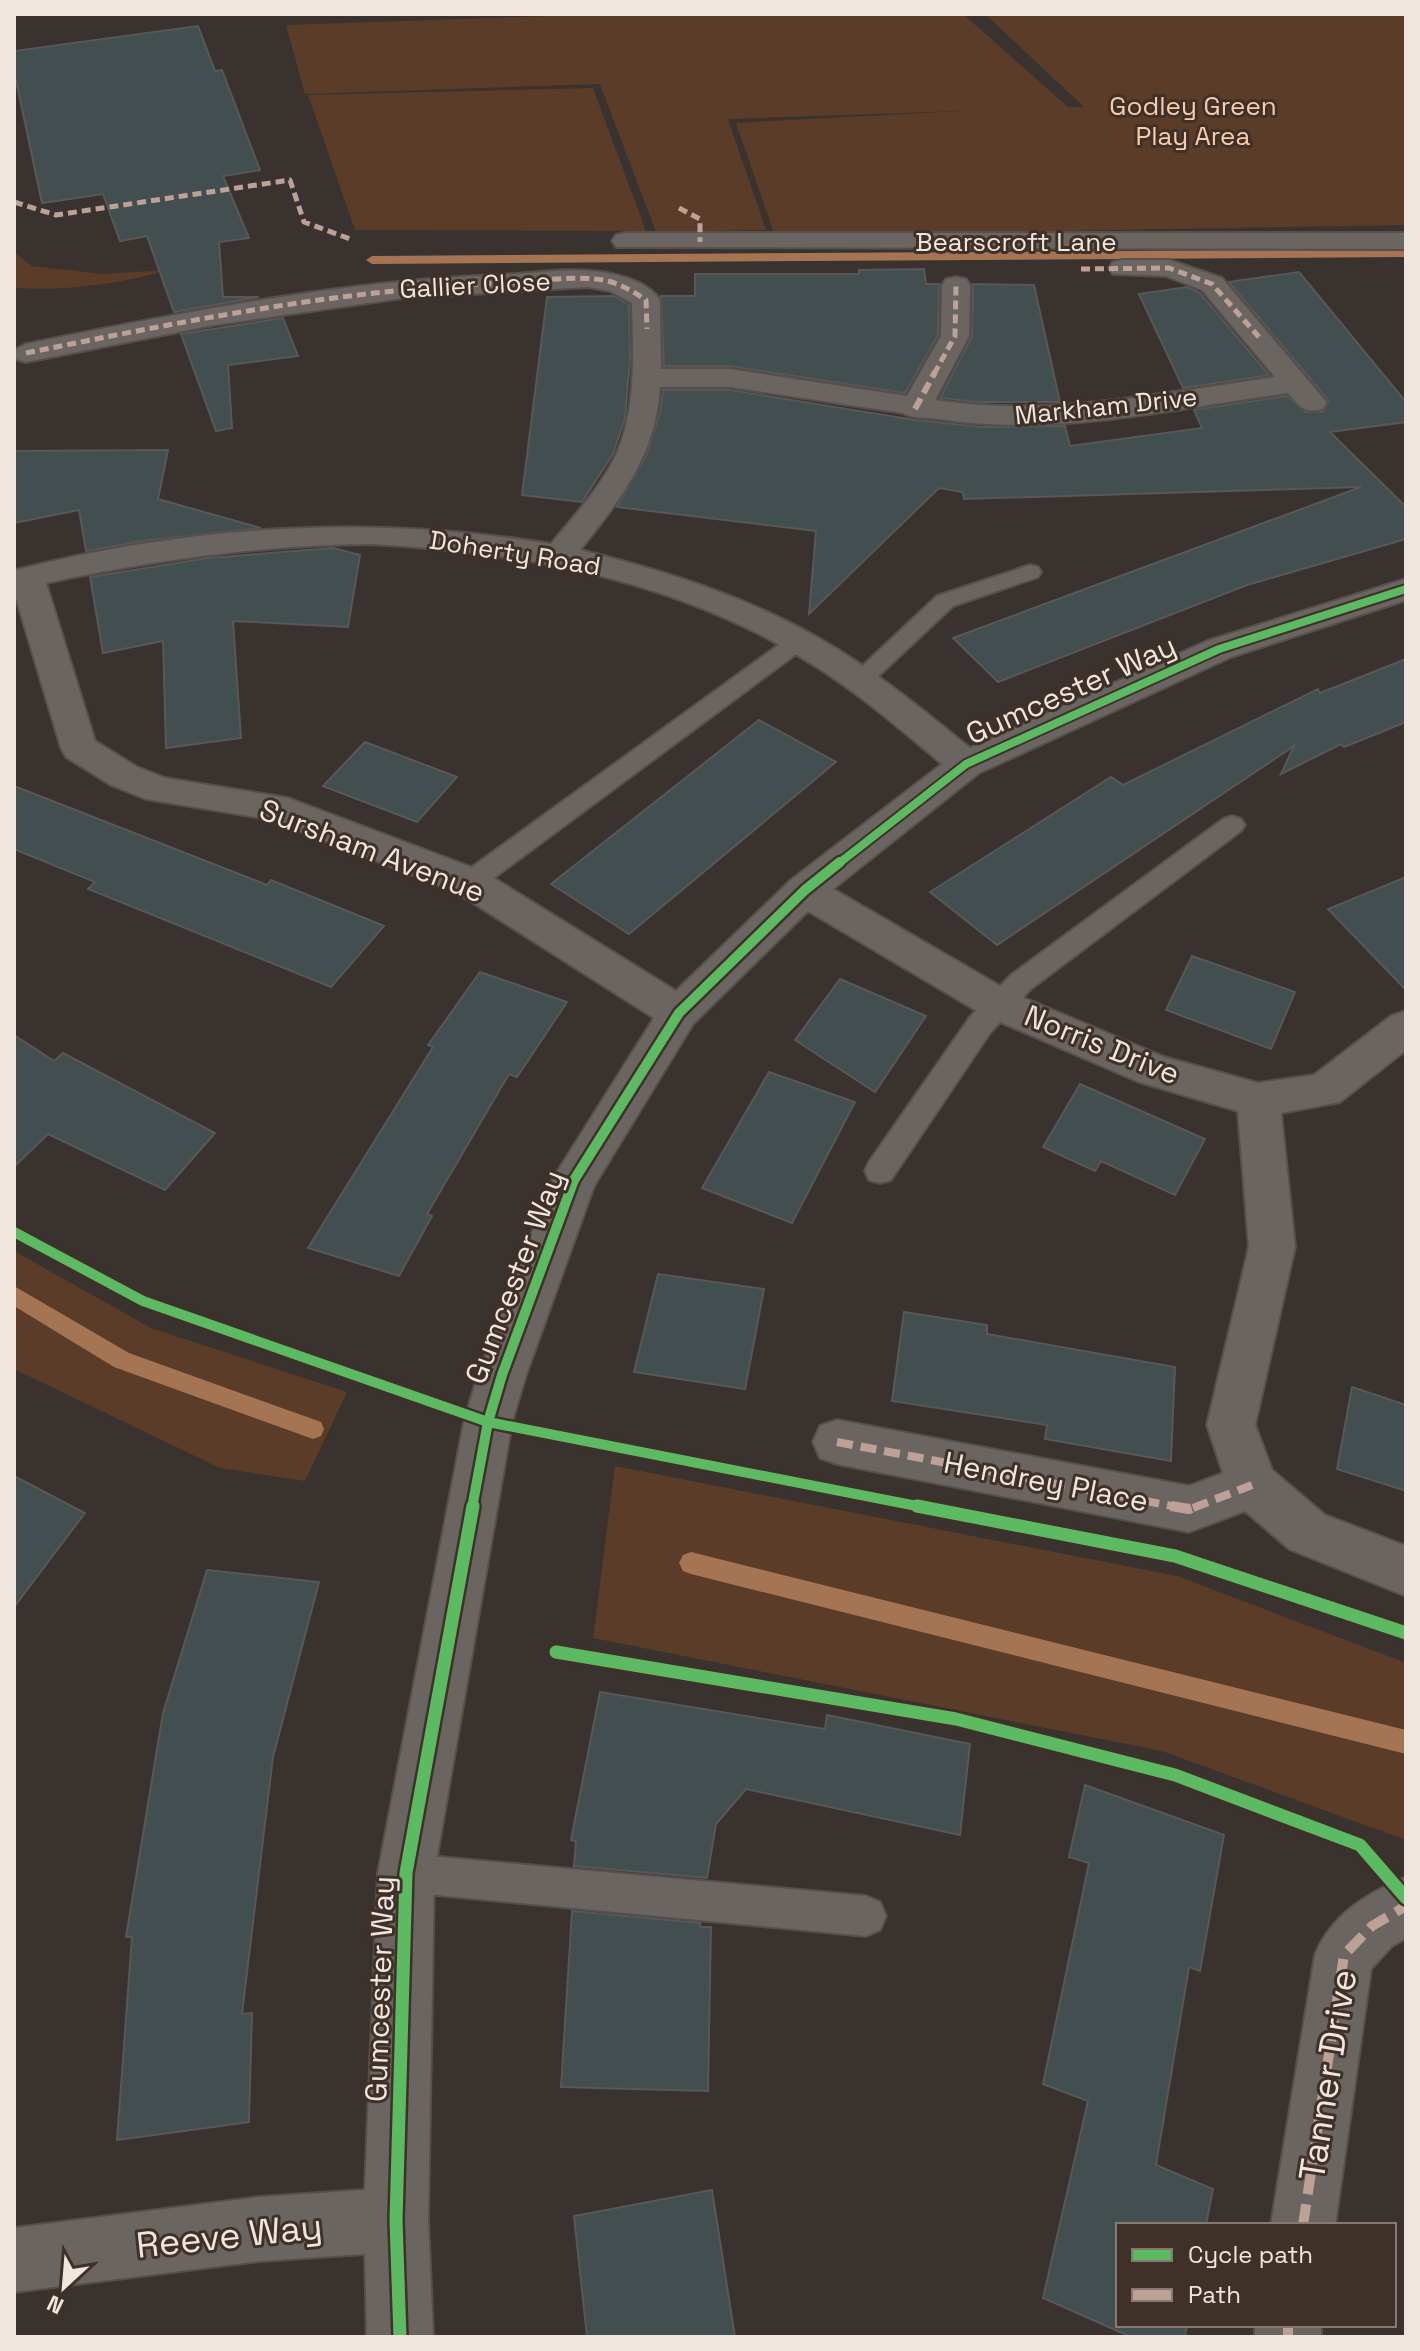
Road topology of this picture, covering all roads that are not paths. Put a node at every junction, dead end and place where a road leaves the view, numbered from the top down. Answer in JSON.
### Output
{"nodes":[{"id":1,"x":625,"y":241,"type":"dead end"},
{"id":2,"x":1406,"y":241,"type":"edge"},
{"id":3,"x":1081,"y":269,"type":"dead end"},
{"id":4,"x":956,"y":285,"type":"dead end"},
{"id":5,"x":26,"y":353,"type":"dead end"},
{"id":6,"x":646,"y":378,"type":"junction"},
{"id":7,"x":915,"y":409,"type":"junction"},
{"id":8,"x":560,"y":555,"type":"junction"},
{"id":9,"x":1030,"y":572,"type":"dead end"},
{"id":10,"x":21,"y":579,"type":"edge"},
{"id":11,"x":1406,"y":589,"type":"edge"},
{"id":12,"x":799,"y":641,"type":"junction"},
{"id":13,"x":862,"y":679,"type":"junction"},
{"id":14,"x":966,"y":764,"type":"junction"},
{"id":15,"x":1232,"y":825,"type":"dead end"},
{"id":16,"x":470,"y":882,"type":"junction"},
{"id":17,"x":805,"y":890,"type":"junction"},
{"id":18,"x":998,"y":1004,"type":"junction"},
{"id":19,"x":679,"y":1013,"type":"junction"},
{"id":20,"x":1406,"y":1027,"type":"edge"},
{"id":21,"x":1258,"y":1100,"type":"junction"},
{"id":22,"x":880,"y":1171,"type":"dead end"},
{"id":23,"x":837,"y":1442,"type":"dead end"},
{"id":24,"x":1252,"y":1485,"type":"junction"},
{"id":25,"x":1406,"y":1571,"type":"edge"},
{"id":26,"x":406,"y":1873,"type":"junction"},
{"id":27,"x":1406,"y":1906,"type":"edge"},
{"id":28,"x":866,"y":1916,"type":"dead end"},
{"id":29,"x":396,"y":2220,"type":"junction"},
{"id":30,"x":1303,"y":2223,"type":"edge"},
{"id":31,"x":14,"y":2260,"type":"edge"},
{"id":32,"x":400,"y":2337,"type":"edge"}],
"edges":[{"from":1,"to":2,"type":"street","name":"Bearscroft Lane"},
{"from":3,"to":7,"type":"street","name":"Markham Drive"},
{"from":4,"to":7,"type":"street"},
{"from":5,"to":6,"type":"street","name":"Gallier Close"},
{"from":6,"to":7,"type":"street","name":"Markham Drive"},
{"from":6,"to":8,"type":"street","name":"Gallier Close"},
{"from":8,"to":10,"type":"street","name":"Doherty Road"},
{"from":8,"to":12,"type":"street","name":"Doherty Road"},
{"from":9,"to":13,"type":"lane"},
{"from":10,"to":16,"type":"street","name":"Sursham Avenue"},
{"from":11,"to":14,"type":"street","name":"Gumcester Way"},
{"from":12,"to":13,"type":"street","name":"Doherty Road"},
{"from":12,"to":16,"type":"lane"},
{"from":13,"to":14,"type":"street","name":"Doherty Road"},
{"from":14,"to":17,"type":"street","name":"Gumcester Way"},
{"from":15,"to":18,"type":"lane"},
{"from":16,"to":19,"type":"street","name":"Sursham Avenue"},
{"from":17,"to":18,"type":"street","name":"Norris Drive"},
{"from":17,"to":19,"type":"street","name":"Gumcester Way"},
{"from":18,"to":21,"type":"street","name":"Norris Drive"},
{"from":18,"to":22,"type":"lane"},
{"from":19,"to":26,"type":"street","name":"Gumcester Way"},
{"from":20,"to":21,"type":"street","name":"Norris Drive"},
{"from":21,"to":24,"type":"street"},
{"from":23,"to":24,"type":"street","name":"Hendrey Place"},
{"from":24,"to":25,"type":"street"},
{"from":26,"to":28,"type":"lane"},
{"from":26,"to":29,"type":"street","name":"Gumcester Way"},
{"from":27,"to":30,"type":"street","name":"Tanner Drive"},
{"from":29,"to":31,"type":"street","name":"Reeve Way"},
{"from":29,"to":32,"type":"street","name":"Gumcester Way"}]}
